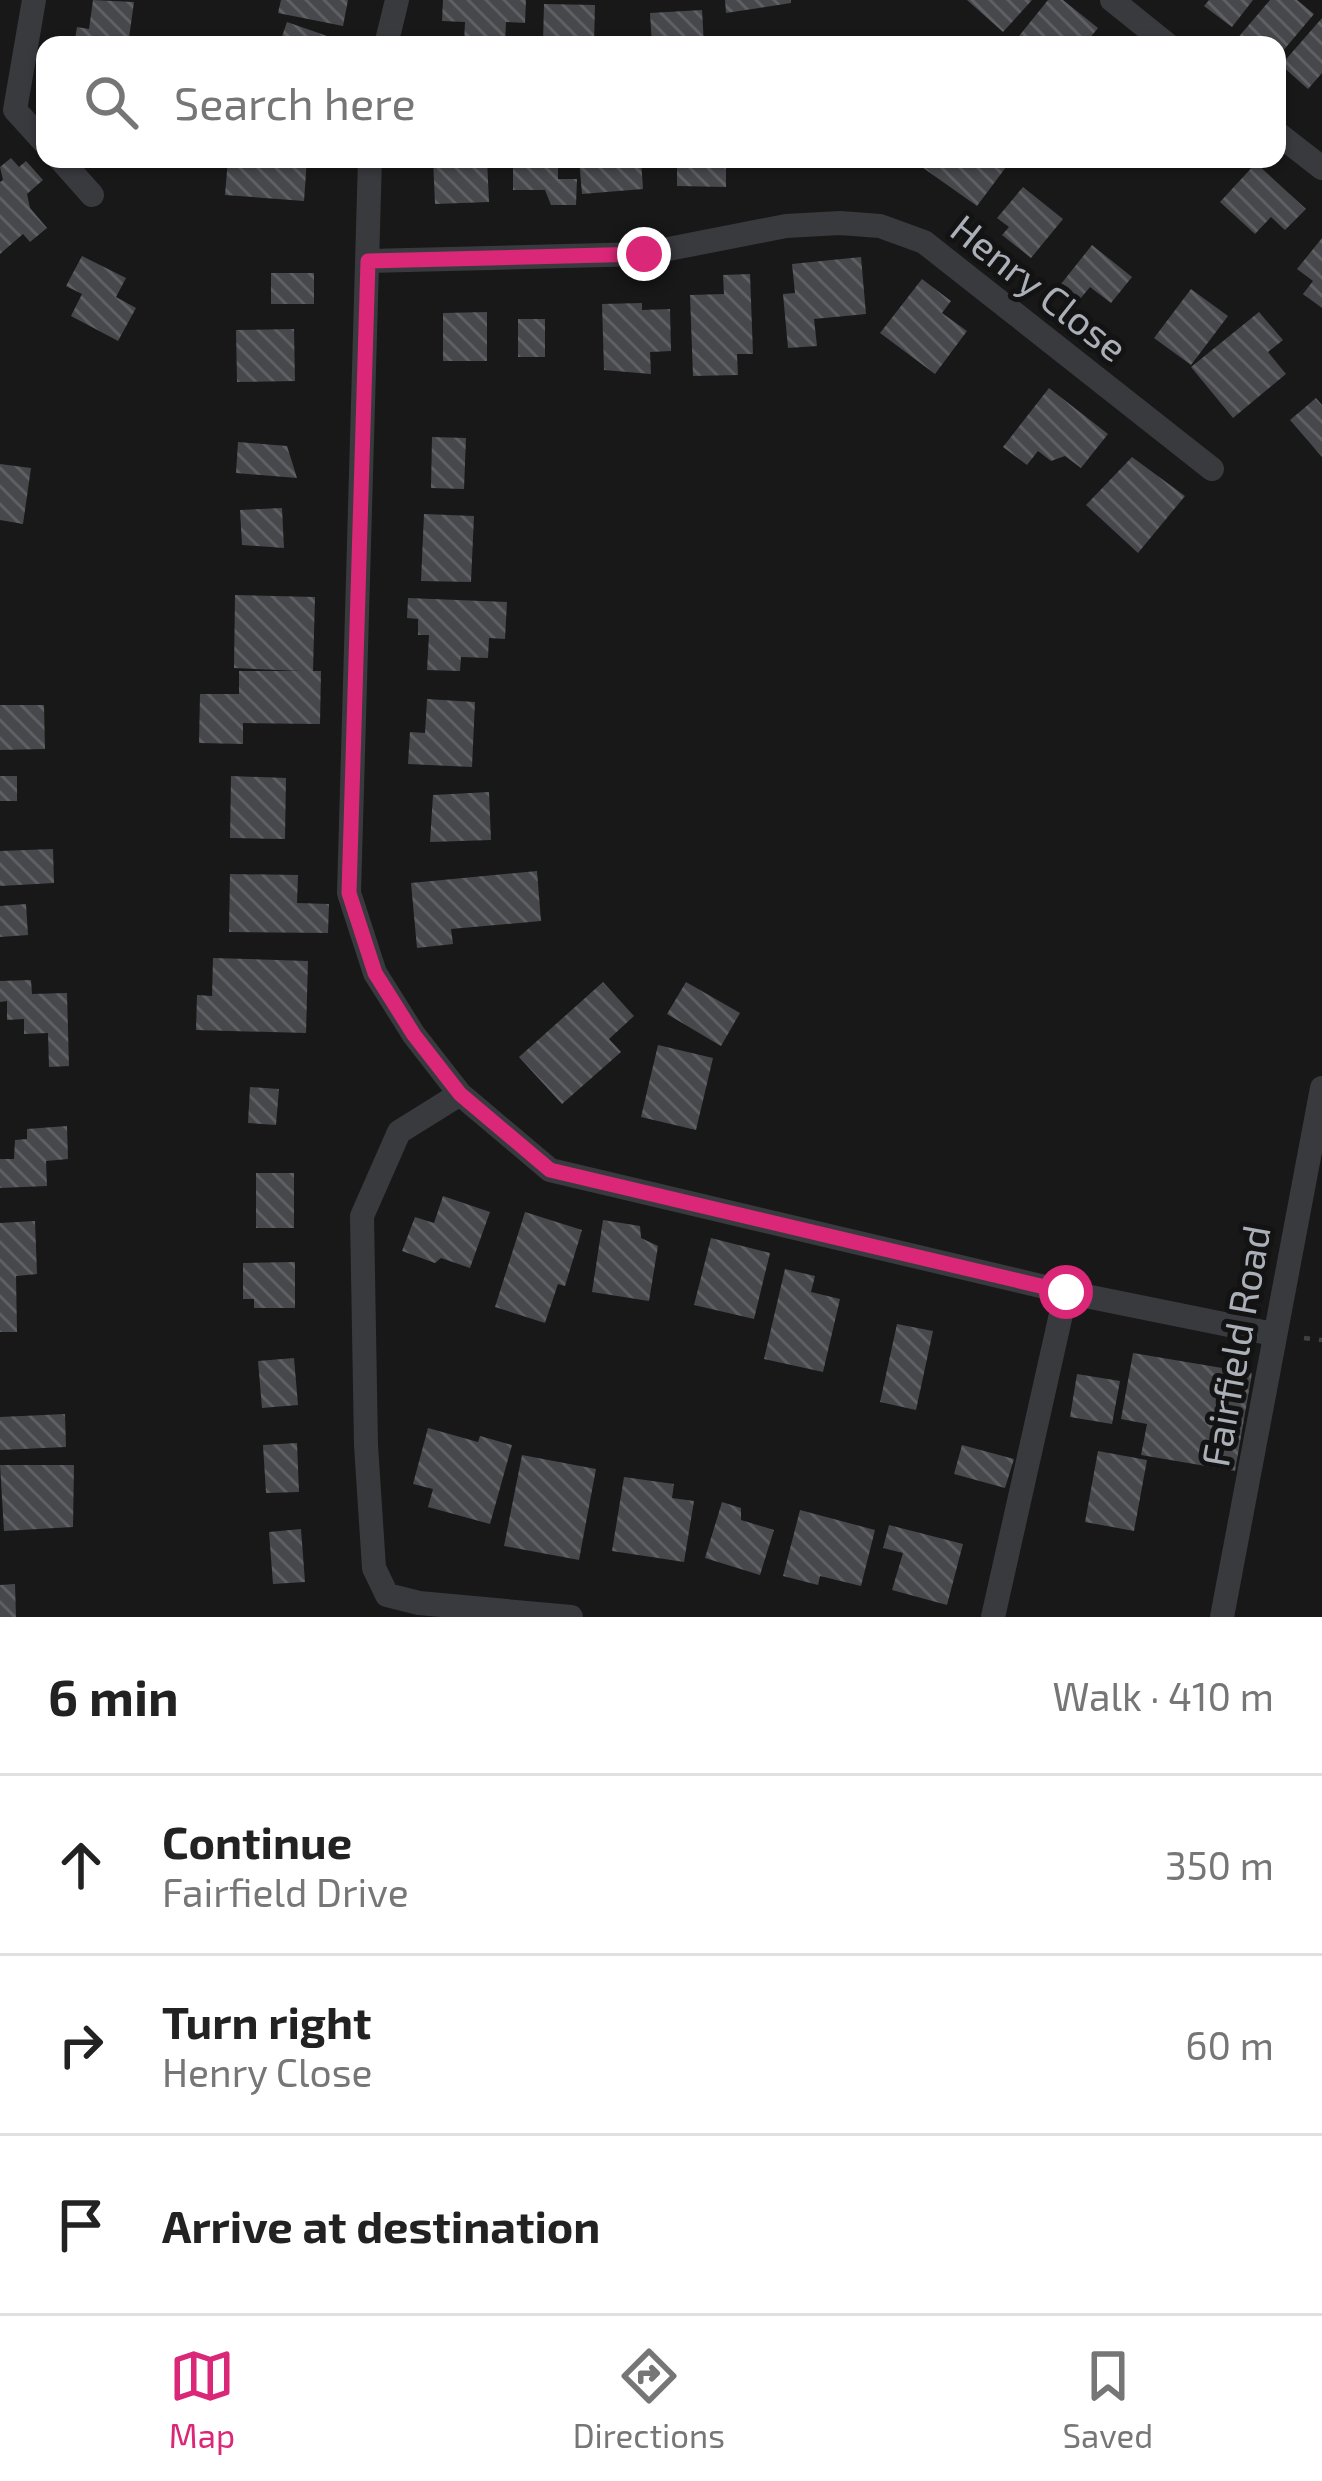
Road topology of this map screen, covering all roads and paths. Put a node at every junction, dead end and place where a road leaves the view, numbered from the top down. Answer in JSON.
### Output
{"nodes":[{"id":1,"x":34,"y":0,"type":"edge"},
{"id":2,"x":398,"y":0,"type":"edge"},
{"id":3,"x":1112,"y":0,"type":"edge"},
{"id":4,"x":388,"y":36,"type":"edge"},
{"id":5,"x":1157,"y":36,"type":"edge"},
{"id":6,"x":36,"y":133,"type":"edge"},
{"id":7,"x":1286,"y":141,"type":"edge"},
{"id":8,"x":1318,"y":166,"type":"edge"},
{"id":9,"x":68,"y":168,"type":"edge"},
{"id":10,"x":370,"y":168,"type":"edge"},
{"id":11,"x":92,"y":195,"type":"dead end"},
{"id":12,"x":368,"y":261,"type":"junction"},
{"id":13,"x":1212,"y":469,"type":"dead end"},
{"id":14,"x":1322,"y":1088,"type":"edge"},
{"id":15,"x":460,"y":1094,"type":"junction"},
{"id":16,"x":1066,"y":1292,"type":"junction"},
{"id":17,"x":1273,"y":1334,"type":"junction"},
{"id":18,"x":571,"y":1617,"type":"edge"},
{"id":19,"x":993,"y":1617,"type":"edge"},
{"id":20,"x":1222,"y":1617,"type":"edge"}],
"edges":[{"from":1,"to":6,"type":"street"},
{"from":2,"to":4,"type":"street"},
{"from":3,"to":5,"type":"street"},
{"from":7,"to":8,"type":"street"},
{"from":9,"to":11,"type":"street"},
{"from":10,"to":12,"type":"street"},
{"from":12,"to":13,"type":"street","name":"Henry Close"},
{"from":12,"to":15,"type":"street"},
{"from":14,"to":17,"type":"street","name":"Fairfield Road"},
{"from":15,"to":16,"type":"street"},
{"from":15,"to":18,"type":"street"},
{"from":16,"to":17,"type":"street"},
{"from":16,"to":19,"type":"street"},
{"from":17,"to":20,"type":"street","name":"Fairfield Road"}]}
